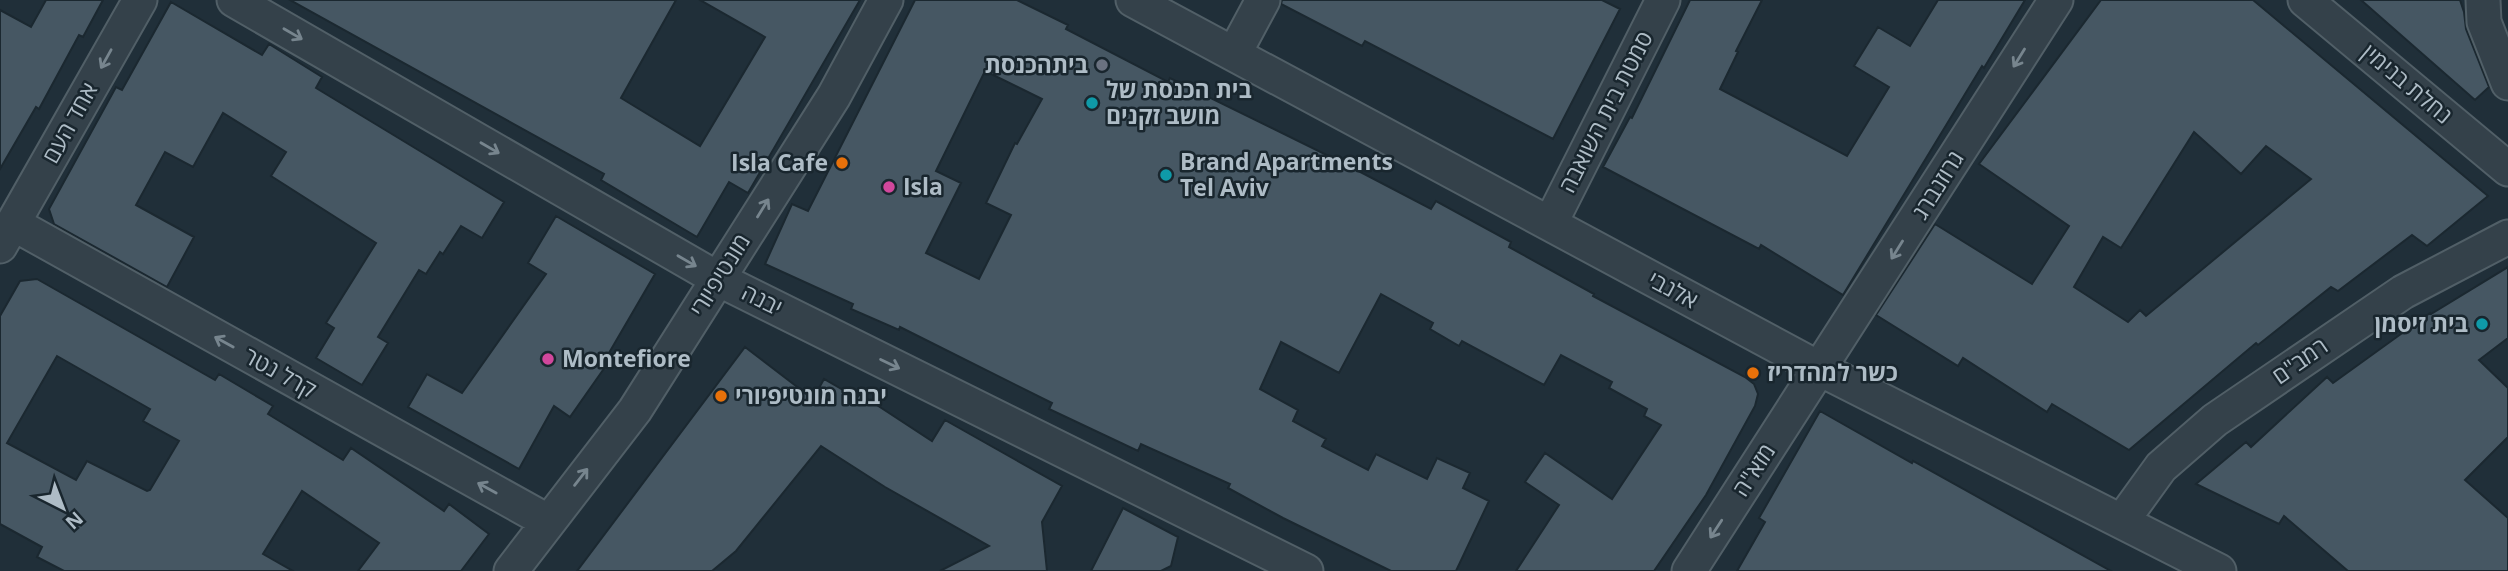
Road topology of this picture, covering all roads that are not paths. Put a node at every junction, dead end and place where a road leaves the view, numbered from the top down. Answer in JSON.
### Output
{"nodes":[{"id":1,"x":140,"y":0,"type":"edge"},
{"id":2,"x":234,"y":0,"type":"edge"},
{"id":3,"x":886,"y":0,"type":"edge"},
{"id":4,"x":1133,"y":0,"type":"edge"},
{"id":5,"x":1263,"y":0,"type":"edge"},
{"id":6,"x":1663,"y":0,"type":"edge"},
{"id":7,"x":2056,"y":0,"type":"edge"},
{"id":8,"x":2305,"y":0,"type":"edge"},
{"id":9,"x":2483,"y":0,"type":"edge"},
{"id":10,"x":1234,"y":54,"type":"junction"},
{"id":11,"x":2508,"y":83,"type":"edge"},
{"id":12,"x":2508,"y":169,"type":"edge"},
{"id":13,"x":1550,"y":224,"type":"junction"},
{"id":14,"x":7,"y":235,"type":"edge"},
{"id":15,"x":2508,"y":237,"type":"edge"},
{"id":16,"x":718,"y":279,"type":"junction"},
{"id":17,"x":1820,"y":369,"type":"junction"},
{"id":18,"x":547,"y":521,"type":"junction"},
{"id":19,"x":2122,"y":521,"type":"junction"},
{"id":20,"x":1292,"y":564,"type":"edge"},
{"id":21,"x":511,"y":571,"type":"edge"},
{"id":22,"x":1245,"y":571,"type":"edge"},
{"id":23,"x":1689,"y":571,"type":"edge"},
{"id":24,"x":2218,"y":571,"type":"edge"}],
"edges":[{"from":1,"to":14,"type":"street","name":"אחד העם","one_way":true},
{"from":2,"to":16,"type":"street","name":"יבנה","one_way":true},
{"from":16,"to":3,"type":"street","name":"מונטיפיורי","one_way":true},
{"from":4,"to":10,"type":"street","name":"אלנבי"},
{"from":5,"to":10,"type":"street"},
{"from":6,"to":13,"type":"street","name":"סמטת בית השואבה"},
{"from":7,"to":17,"type":"street","name":"גרוזנברג","one_way":true},
{"from":8,"to":12,"type":"street","name":"נחלת בנימין"},
{"from":9,"to":11,"type":"street"},
{"from":10,"to":13,"type":"street","name":"אלנבי"},
{"from":13,"to":17,"type":"street","name":"אלנבי"},
{"from":18,"to":14,"type":"street","name":"קרל נטר","one_way":true},
{"from":15,"to":19,"type":"street","name":"רמב\"ם"},
{"from":18,"to":16,"type":"street","name":"מונטיפיורי","one_way":true},
{"from":16,"to":20,"type":"street","name":"יבנה","one_way":true},
{"from":17,"to":19,"type":"street","name":"אלנבי"},
{"from":17,"to":23,"type":"street","name":"מזא\"ה","one_way":true},
{"from":18,"to":21,"type":"street","name":"מונטיפיורי"},
{"from":19,"to":24,"type":"street","name":"אלנבי"},
{"from":20,"to":22,"type":"street"}]}
